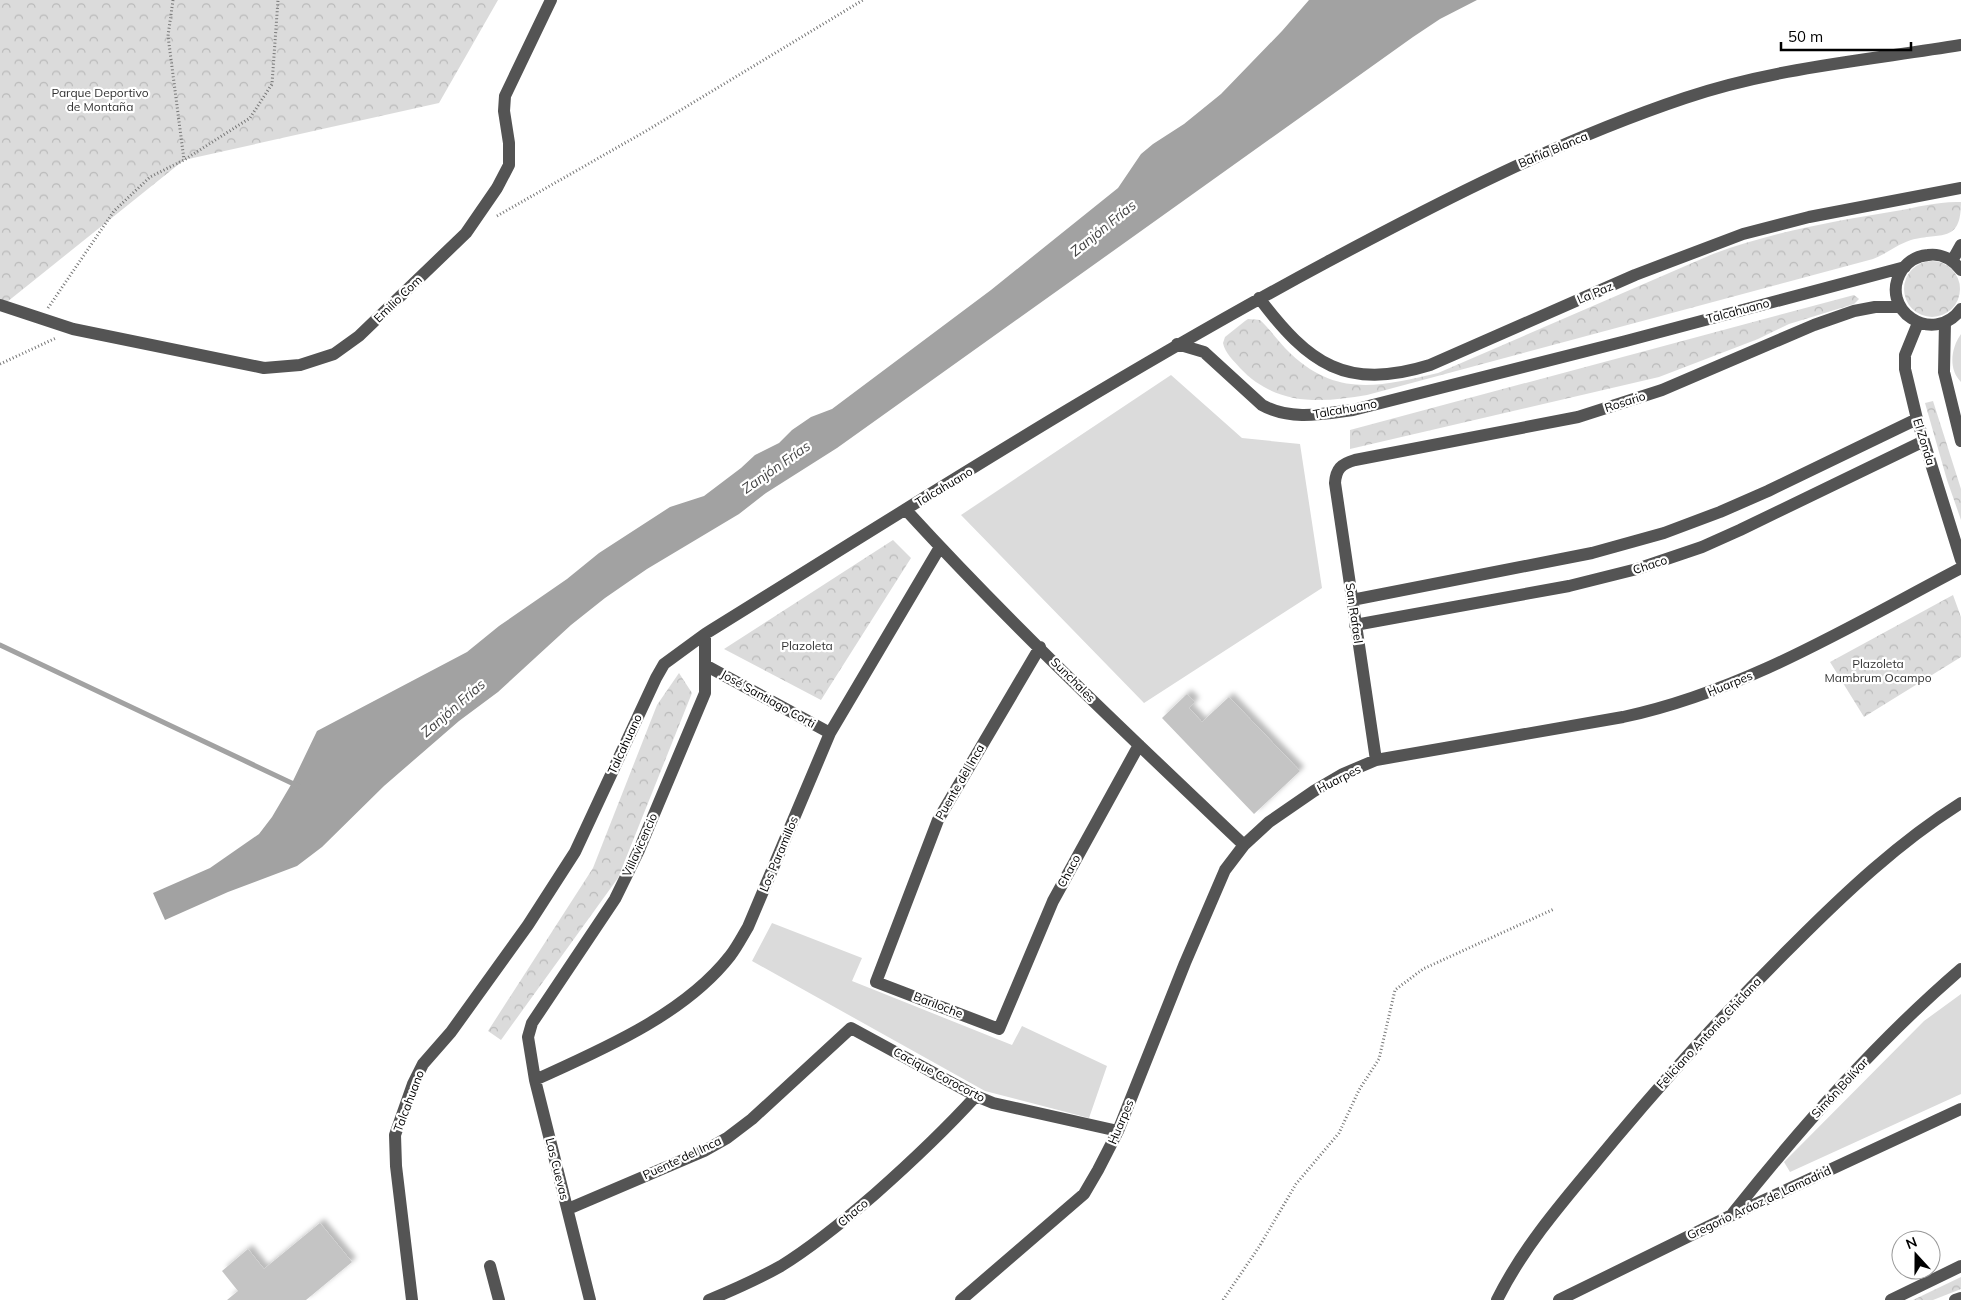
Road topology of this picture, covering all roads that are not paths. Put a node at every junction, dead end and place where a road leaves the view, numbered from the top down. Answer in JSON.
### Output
{"nodes":[{"id":1,"x":551,"y":0,"type":"edge"},
{"id":2,"x":1961,"y":45,"type":"edge"},
{"id":3,"x":1961,"y":188,"type":"edge"},
{"id":4,"x":1961,"y":245,"type":"edge"},
{"id":5,"x":1957,"y":266,"type":"edge"},
{"id":6,"x":1905,"y":267,"type":"junction"},
{"id":7,"x":1259,"y":298,"type":"junction"},
{"id":8,"x":0,"y":305,"type":"edge"},
{"id":9,"x":1900,"y":307,"type":"junction"},
{"id":10,"x":1960,"y":312,"type":"edge"},
{"id":11,"x":1945,"y":322,"type":"junction"},
{"id":12,"x":1918,"y":323,"type":"junction"},
{"id":13,"x":1177,"y":344,"type":"junction"},
{"id":14,"x":1956,"y":406,"type":"edge"},
{"id":15,"x":1917,"y":420,"type":"junction"},
{"id":16,"x":1924,"y":441,"type":"junction"},
{"id":17,"x":1961,"y":441,"type":"edge"},
{"id":18,"x":1339,"y":467,"type":"joint"},
{"id":19,"x":906,"y":510,"type":"junction"},
{"id":20,"x":940,"y":547,"type":"junction"},
{"id":21,"x":1961,"y":560,"type":"edge"},
{"id":22,"x":1961,"y":568,"type":"edge"},
{"id":23,"x":1352,"y":600,"type":"junction"},
{"id":24,"x":1355,"y":625,"type":"junction"},
{"id":25,"x":705,"y":634,"type":"junction"},
{"id":26,"x":1040,"y":647,"type":"junction"},
{"id":27,"x":704,"y":665,"type":"junction"},
{"id":28,"x":830,"y":733,"type":"junction"},
{"id":29,"x":1139,"y":745,"type":"junction"},
{"id":30,"x":1376,"y":760,"type":"junction"},
{"id":31,"x":1961,"y":804,"type":"edge"},
{"id":32,"x":1244,"y":845,"type":"junction"},
{"id":33,"x":1961,"y":969,"type":"edge"},
{"id":34,"x":876,"y":982,"type":"joint"},
{"id":35,"x":851,"y":1028,"type":"joint"},
{"id":36,"x":999,"y":1029,"type":"joint"},
{"id":37,"x":528,"y":1037,"type":"joint"},
{"id":38,"x":535,"y":1080,"type":"junction"},
{"id":39,"x":976,"y":1096,"type":"junction"},
{"id":40,"x":1961,"y":1109,"type":"edge"},
{"id":41,"x":1118,"y":1131,"type":"junction"},
{"id":42,"x":568,"y":1209,"type":"junction"},
{"id":43,"x":1730,"y":1216,"type":"junction"},
{"id":44,"x":490,"y":1266,"type":"dead end"},
{"id":45,"x":1961,"y":1266,"type":"edge"},
{"id":46,"x":1961,"y":1298,"type":"edge"},
{"id":47,"x":412,"y":1300,"type":"edge"},
{"id":48,"x":499,"y":1300,"type":"edge"},
{"id":49,"x":590,"y":1300,"type":"edge"},
{"id":50,"x":709,"y":1300,"type":"edge"},
{"id":51,"x":961,"y":1300,"type":"edge"},
{"id":52,"x":1497,"y":1300,"type":"edge"},
{"id":53,"x":1559,"y":1300,"type":"edge"},
{"id":54,"x":1891,"y":1300,"type":"edge"},
{"id":55,"x":1955,"y":1300,"type":"edge"}],
"edges":[{"from":1,"to":8,"type":"street","name":"Emilio Com"},
{"from":2,"to":7,"type":"street","name":"Bahía Blanca"},
{"from":3,"to":7,"type":"street","name":"La Paz"},
{"from":4,"to":5,"type":"street"},
{"from":5,"to":6,"type":"street","name":"Talcahuano"},
{"from":6,"to":9,"type":"street"},
{"from":6,"to":13,"type":"street","name":"Talcahuano"},
{"from":7,"to":13,"type":"street","name":"Bahía Blanca"},
{"from":9,"to":12,"type":"street"},
{"from":9,"to":18,"type":"street","name":"Rosario"},
{"from":10,"to":11,"type":"street"},
{"from":11,"to":12,"type":"street"},
{"from":11,"to":14,"type":"street"},
{"from":12,"to":15,"type":"street","name":"El Zonda"},
{"from":13,"to":19,"type":"street","name":"Talcahuano"},
{"from":14,"to":17,"type":"street"},
{"from":15,"to":16,"type":"street","name":"El Zonda"},
{"from":15,"to":23,"type":"street"},
{"from":16,"to":21,"type":"street","name":"El Zonda"},
{"from":16,"to":24,"type":"street","name":"Chaco"},
{"from":18,"to":23,"type":"street","name":"San Rafael"},
{"from":19,"to":20,"type":"street","name":"Sunchales"},
{"from":19,"to":25,"type":"street","name":"Talcahuano"},
{"from":20,"to":26,"type":"street","name":"Sunchales"},
{"from":20,"to":28,"type":"street","name":"Los Paramillos"},
{"from":22,"to":30,"type":"street","name":"Huarpes"},
{"from":23,"to":24,"type":"street","name":"San Rafael"},
{"from":24,"to":30,"type":"street","name":"San Rafael"},
{"from":25,"to":27,"type":"street","name":"Villavicencio"},
{"from":25,"to":47,"type":"street","name":"Talcahuano"},
{"from":26,"to":29,"type":"street","name":"Sunchales"},
{"from":26,"to":34,"type":"street","name":"Puente del Inca"},
{"from":27,"to":28,"type":"street","name":"José Santiago Corti"},
{"from":27,"to":37,"type":"street","name":"Villavicencio"},
{"from":28,"to":38,"type":"street","name":"Los Paramillos"},
{"from":29,"to":32,"type":"street","name":"Sunchales"},
{"from":29,"to":36,"type":"street","name":"Chaco"},
{"from":30,"to":32,"type":"street","name":"Huarpes"},
{"from":31,"to":52,"type":"street","name":"Feliciano Antonio Chiclana"},
{"from":32,"to":41,"type":"street","name":"Huarpes"},
{"from":33,"to":43,"type":"street","name":"Simón Bolívar"},
{"from":34,"to":36,"type":"street","name":"Bariloche"},
{"from":35,"to":39,"type":"street","name":"Cacique Corocorto"},
{"from":35,"to":42,"type":"street","name":"Puente del Inca"},
{"from":37,"to":38,"type":"street","name":"Las Cuevas"},
{"from":38,"to":42,"type":"street","name":"Las Cuevas"},
{"from":39,"to":41,"type":"street","name":"Cacique Corocorto"},
{"from":39,"to":50,"type":"street","name":"Chaco"},
{"from":40,"to":43,"type":"street","name":"Gregorio Aráoz de Lamadrid"},
{"from":41,"to":51,"type":"street","name":"Huarpes"},
{"from":42,"to":49,"type":"street","name":"Las Cuevas"},
{"from":43,"to":53,"type":"street","name":"Gregorio Aráoz de Lamadrid"},
{"from":44,"to":48,"type":"street"},
{"from":45,"to":54,"type":"street"},
{"from":46,"to":55,"type":"street"}]}
